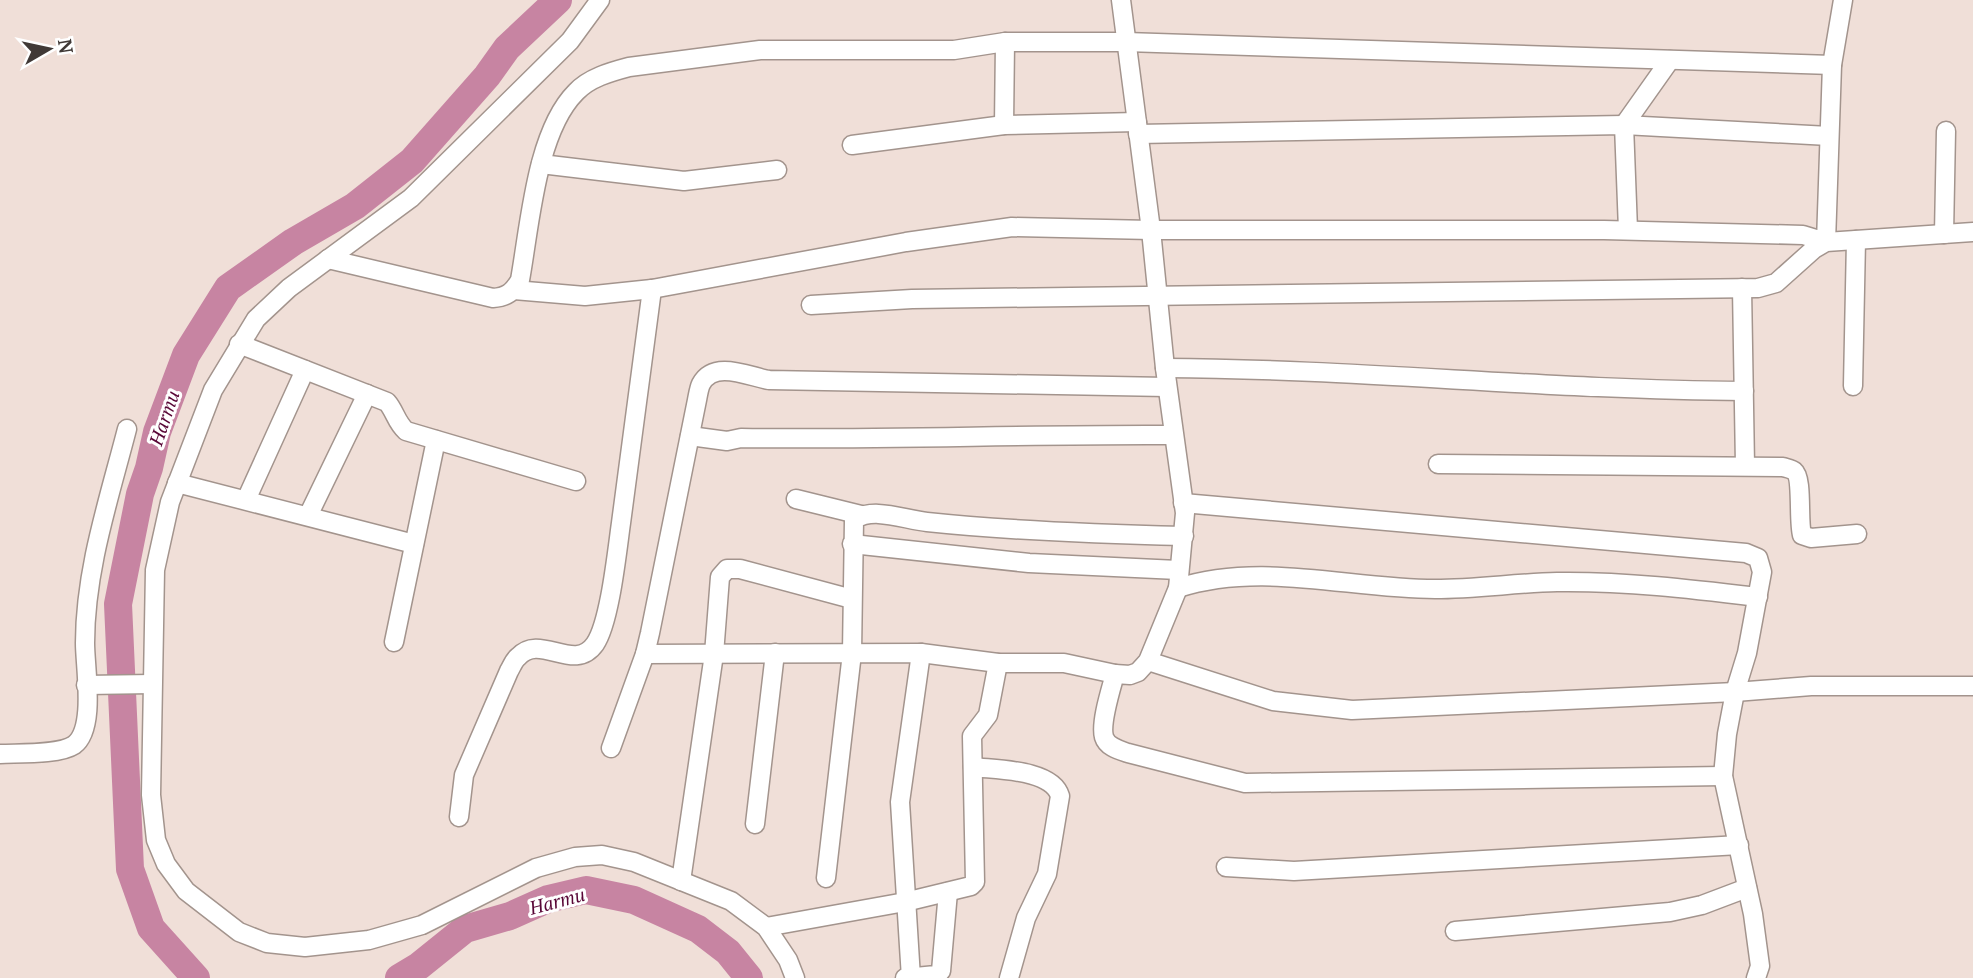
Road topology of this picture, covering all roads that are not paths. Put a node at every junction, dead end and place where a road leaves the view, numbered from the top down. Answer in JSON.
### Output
{"nodes":[{"id":1,"x":600,"y":0,"type":"edge"},
{"id":2,"x":1121,"y":0,"type":"edge"},
{"id":3,"x":1843,"y":0,"type":"edge"},
{"id":4,"x":1005,"y":42,"type":"junction"},
{"id":5,"x":1126,"y":42,"type":"junction"},
{"id":6,"x":1670,"y":60,"type":"junction"},
{"id":7,"x":1832,"y":65,"type":"junction"},
{"id":8,"x":1004,"y":125,"type":"junction"},
{"id":9,"x":1624,"y":125,"type":"junction"},
{"id":10,"x":1137,"y":128,"type":"junction"},
{"id":11,"x":1946,"y":131,"type":"dead end"},
{"id":12,"x":1829,"y":136,"type":"junction"},
{"id":13,"x":852,"y":145,"type":"dead end"},
{"id":14,"x":541,"y":164,"type":"junction"},
{"id":15,"x":777,"y":170,"type":"dead end"},
{"id":16,"x":1151,"y":230,"type":"junction"},
{"id":17,"x":1628,"y":230,"type":"junction"},
{"id":18,"x":1973,"y":233,"type":"edge"},
{"id":19,"x":1944,"y":234,"type":"junction"},
{"id":20,"x":1856,"y":240,"type":"junction"},
{"id":21,"x":1826,"y":242,"type":"junction"},
{"id":22,"x":328,"y":259,"type":"junction"},
{"id":23,"x":1742,"y":288,"type":"junction"},
{"id":24,"x":652,"y":289,"type":"junction"},
{"id":25,"x":514,"y":290,"type":"junction"},
{"id":26,"x":1158,"y":296,"type":"junction"},
{"id":27,"x":811,"y":305,"type":"dead end"},
{"id":28,"x":239,"y":344,"type":"junction"},
{"id":29,"x":1165,"y":368,"type":"junction"},
{"id":30,"x":305,"y":370,"type":"junction"},
{"id":31,"x":1853,"y":386,"type":"dead end"},
{"id":32,"x":1167,"y":387,"type":"junction"},
{"id":33,"x":1744,"y":391,"type":"junction"},
{"id":34,"x":367,"y":394,"type":"junction"},
{"id":35,"x":127,"y":429,"type":"dead end"},
{"id":36,"x":1173,"y":435,"type":"junction"},
{"id":37,"x":690,"y":436,"type":"junction"},
{"id":38,"x":436,"y":440,"type":"junction"},
{"id":39,"x":1438,"y":464,"type":"dead end"},
{"id":40,"x":1745,"y":466,"type":"junction"},
{"id":41,"x":576,"y":481,"type":"dead end"},
{"id":42,"x":177,"y":483,"type":"junction"},
{"id":43,"x":796,"y":499,"type":"dead end"},
{"id":44,"x":246,"y":500,"type":"junction"},
{"id":45,"x":1184,"y":503,"type":"junction"},
{"id":46,"x":861,"y":515,"type":"junction"},
{"id":47,"x":308,"y":516,"type":"junction"},
{"id":48,"x":1857,"y":534,"type":"dead end"},
{"id":49,"x":1184,"y":536,"type":"junction"},
{"id":50,"x":414,"y":544,"type":"junction"},
{"id":51,"x":852,"y":544,"type":"junction"},
{"id":52,"x":1178,"y":570,"type":"junction"},
{"id":53,"x":1178,"y":588,"type":"junction"},
{"id":54,"x":1758,"y":597,"type":"junction"},
{"id":55,"x":852,"y":599,"type":"junction"},
{"id":56,"x":394,"y":642,"type":"dead end"},
{"id":57,"x":775,"y":653,"type":"junction"},
{"id":58,"x":852,"y":653,"type":"junction"},
{"id":59,"x":921,"y":653,"type":"junction"},
{"id":60,"x":645,"y":654,"type":"junction"},
{"id":61,"x":714,"y":654,"type":"junction"},
{"id":62,"x":1148,"y":661,"type":"junction"},
{"id":63,"x":998,"y":663,"type":"junction"},
{"id":64,"x":1115,"y":674,"type":"junction"},
{"id":65,"x":144,"y":684,"type":"junction"},
{"id":66,"x":95,"y":685,"type":"junction"},
{"id":67,"x":1973,"y":685,"type":"edge"},
{"id":68,"x":1735,"y":692,"type":"junction"},
{"id":69,"x":611,"y":748,"type":"dead end"},
{"id":70,"x":0,"y":754,"type":"edge"},
{"id":71,"x":973,"y":767,"type":"junction"},
{"id":72,"x":1723,"y":776,"type":"junction"},
{"id":73,"x":459,"y":817,"type":"dead end"},
{"id":74,"x":755,"y":824,"type":"dead end"},
{"id":75,"x":1739,"y":845,"type":"junction"},
{"id":76,"x":1226,"y":867,"type":"dead end"},
{"id":77,"x":826,"y":877,"type":"dead end"},
{"id":78,"x":681,"y":881,"type":"junction"},
{"id":79,"x":1747,"y":888,"type":"junction"},
{"id":80,"x":948,"y":891,"type":"junction"},
{"id":81,"x":905,"y":902,"type":"junction"},
{"id":82,"x":766,"y":927,"type":"junction"},
{"id":83,"x":1455,"y":931,"type":"dead end"},
{"id":84,"x":795,"y":978,"type":"edge"},
{"id":85,"x":905,"y":978,"type":"edge"},
{"id":86,"x":911,"y":978,"type":"edge"},
{"id":87,"x":1009,"y":978,"type":"edge"},
{"id":88,"x":1756,"y":978,"type":"edge"}],
"edges":[{"from":1,"to":22,"type":"street"},
{"from":2,"to":5,"type":"street"},
{"from":3,"to":7,"type":"street"},
{"from":4,"to":5,"type":"street"},
{"from":4,"to":8,"type":"street"},
{"from":4,"to":14,"type":"street"},
{"from":5,"to":6,"type":"street"},
{"from":5,"to":10,"type":"street"},
{"from":6,"to":7,"type":"street"},
{"from":6,"to":9,"type":"street"},
{"from":7,"to":12,"type":"street"},
{"from":8,"to":10,"type":"street"},
{"from":8,"to":13,"type":"street"},
{"from":9,"to":10,"type":"street"},
{"from":9,"to":12,"type":"street"},
{"from":9,"to":17,"type":"street"},
{"from":10,"to":16,"type":"street"},
{"from":11,"to":19,"type":"street"},
{"from":12,"to":21,"type":"street"},
{"from":14,"to":15,"type":"street"},
{"from":14,"to":25,"type":"street"},
{"from":16,"to":17,"type":"street"},
{"from":16,"to":24,"type":"street"},
{"from":16,"to":26,"type":"street"},
{"from":17,"to":21,"type":"street"},
{"from":18,"to":19,"type":"street"},
{"from":19,"to":20,"type":"street"},
{"from":20,"to":21,"type":"street"},
{"from":20,"to":31,"type":"street"},
{"from":21,"to":23,"type":"street"},
{"from":22,"to":25,"type":"street"},
{"from":22,"to":28,"type":"street"},
{"from":23,"to":26,"type":"street"},
{"from":23,"to":33,"type":"street"},
{"from":24,"to":25,"type":"street"},
{"from":24,"to":73,"type":"street"},
{"from":26,"to":27,"type":"street"},
{"from":26,"to":29,"type":"street"},
{"from":28,"to":30,"type":"street"},
{"from":28,"to":42,"type":"street"},
{"from":29,"to":32,"type":"street"},
{"from":29,"to":33,"type":"street"},
{"from":30,"to":34,"type":"street"},
{"from":30,"to":44,"type":"street"},
{"from":32,"to":36,"type":"street"},
{"from":32,"to":37,"type":"street"},
{"from":33,"to":40,"type":"street"},
{"from":34,"to":38,"type":"street"},
{"from":34,"to":47,"type":"street"},
{"from":35,"to":66,"type":"street"},
{"from":36,"to":37,"type":"street"},
{"from":36,"to":45,"type":"street"},
{"from":37,"to":60,"type":"street"},
{"from":38,"to":41,"type":"street"},
{"from":38,"to":50,"type":"street"},
{"from":39,"to":40,"type":"street"},
{"from":40,"to":48,"type":"street"},
{"from":42,"to":44,"type":"street"},
{"from":42,"to":65,"type":"street"},
{"from":43,"to":46,"type":"street"},
{"from":44,"to":47,"type":"street"},
{"from":45,"to":49,"type":"street"},
{"from":45,"to":54,"type":"street"},
{"from":46,"to":49,"type":"street"},
{"from":46,"to":51,"type":"street"},
{"from":47,"to":50,"type":"street"},
{"from":49,"to":52,"type":"street"},
{"from":50,"to":56,"type":"street"},
{"from":51,"to":52,"type":"street"},
{"from":51,"to":55,"type":"street"},
{"from":52,"to":53,"type":"street"},
{"from":53,"to":54,"type":"street"},
{"from":53,"to":62,"type":"street"},
{"from":54,"to":68,"type":"street"},
{"from":55,"to":58,"type":"street"},
{"from":55,"to":61,"type":"street"},
{"from":57,"to":58,"type":"street"},
{"from":57,"to":61,"type":"street"},
{"from":57,"to":74,"type":"street"},
{"from":58,"to":59,"type":"street"},
{"from":58,"to":77,"type":"street"},
{"from":59,"to":63,"type":"street"},
{"from":59,"to":81,"type":"street"},
{"from":60,"to":61,"type":"street"},
{"from":60,"to":69,"type":"street"},
{"from":61,"to":78,"type":"street"},
{"from":62,"to":64,"type":"street"},
{"from":62,"to":68,"type":"street"},
{"from":63,"to":64,"type":"street"},
{"from":63,"to":71,"type":"street"},
{"from":64,"to":72,"type":"street"},
{"from":65,"to":66,"type":"street"},
{"from":65,"to":78,"type":"street"},
{"from":66,"to":70,"type":"street"},
{"from":67,"to":68,"type":"street"},
{"from":68,"to":72,"type":"street"},
{"from":71,"to":80,"type":"street"},
{"from":71,"to":87,"type":"street"},
{"from":72,"to":75,"type":"street"},
{"from":75,"to":76,"type":"street"},
{"from":75,"to":79,"type":"street"},
{"from":78,"to":82,"type":"street"},
{"from":79,"to":83,"type":"street"},
{"from":79,"to":88,"type":"street"},
{"from":80,"to":81,"type":"street"},
{"from":80,"to":86,"type":"street"},
{"from":81,"to":82,"type":"street"},
{"from":81,"to":86,"type":"street"},
{"from":82,"to":84,"type":"street"},
{"from":85,"to":86,"type":"street"}]}
